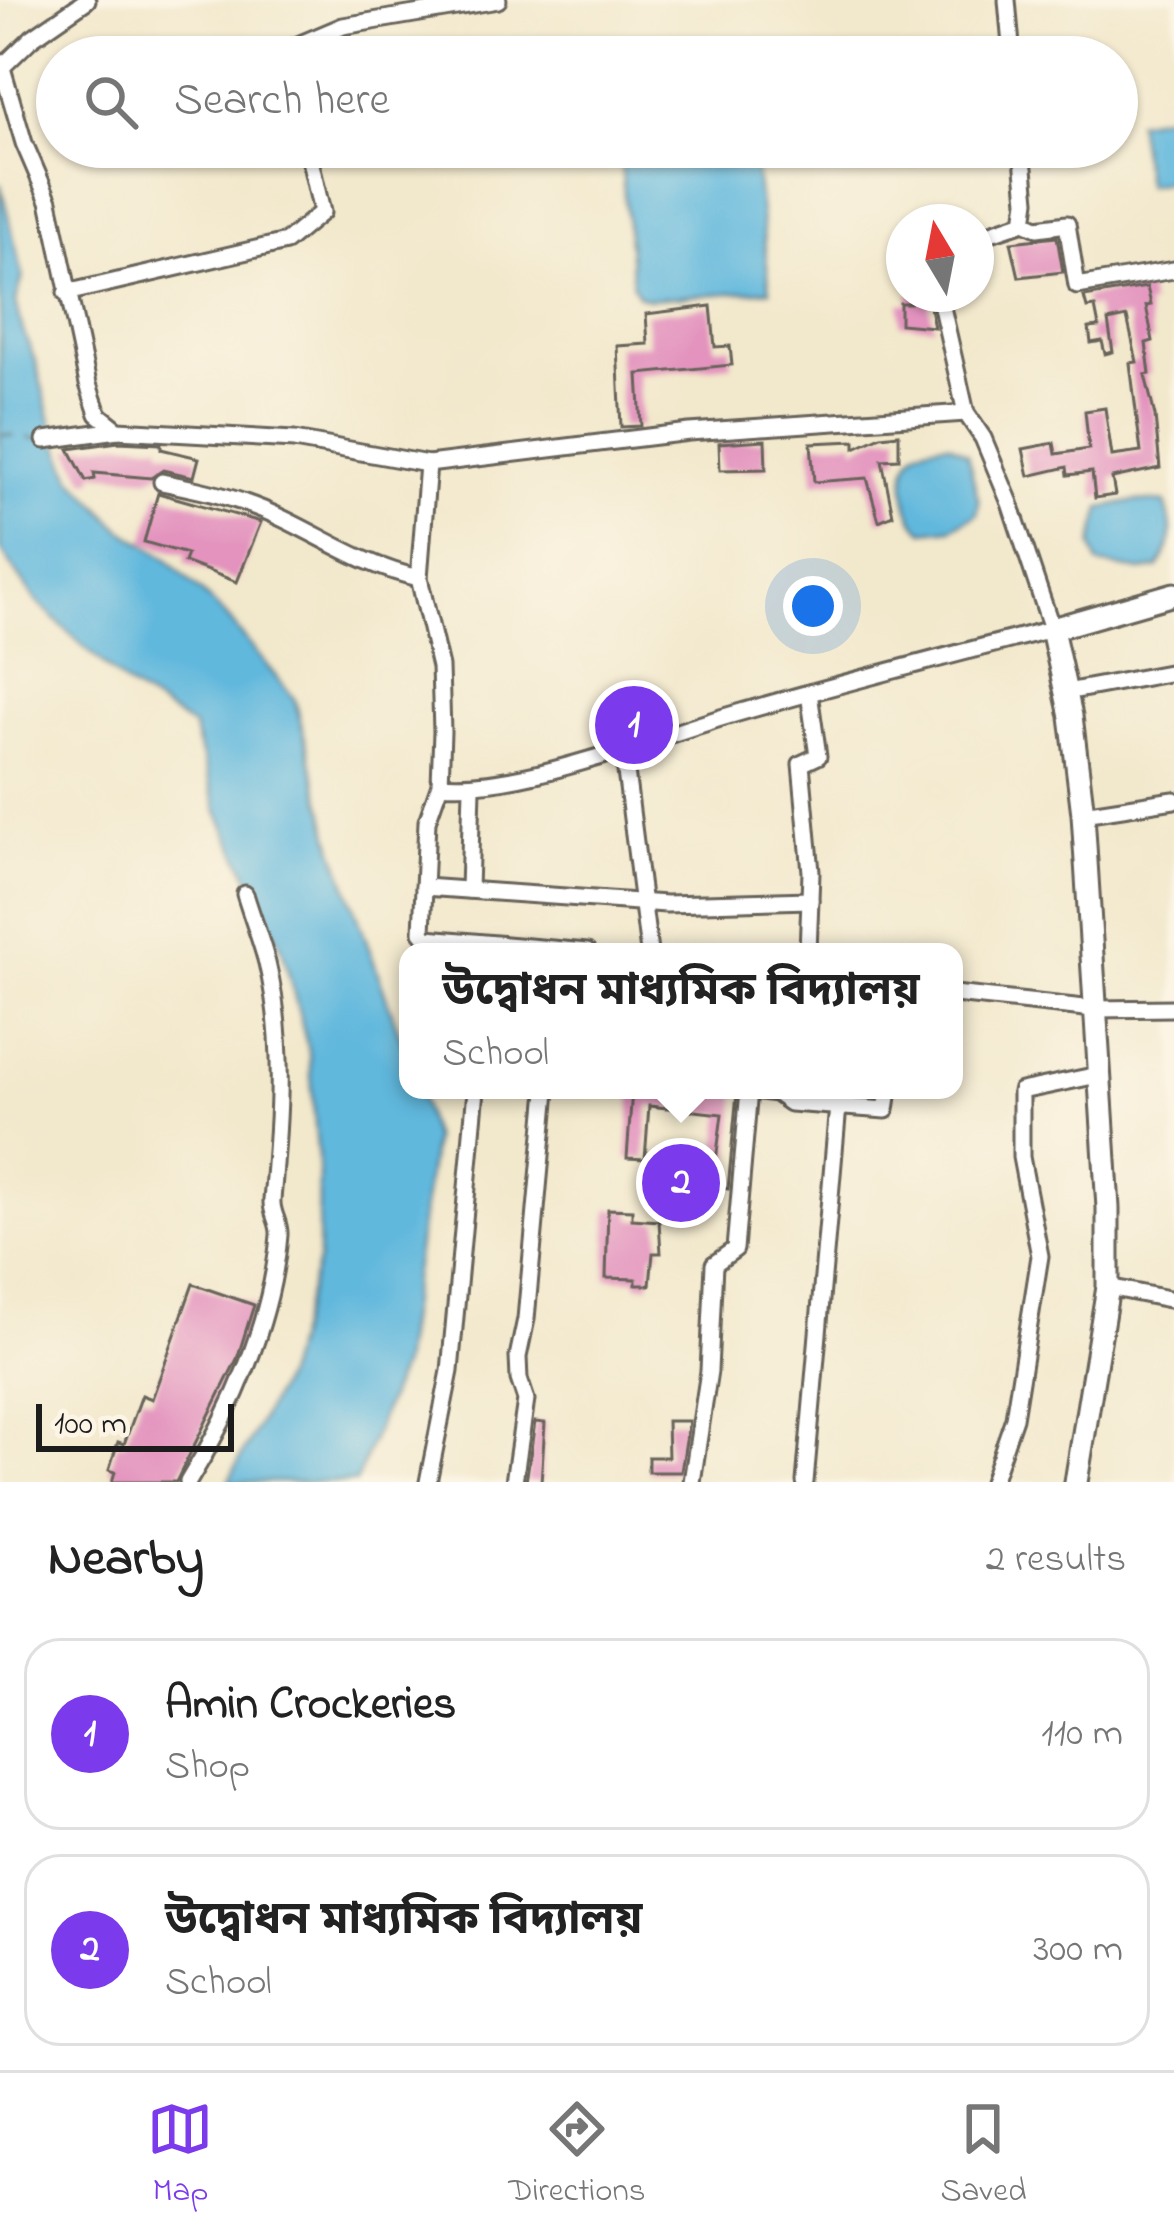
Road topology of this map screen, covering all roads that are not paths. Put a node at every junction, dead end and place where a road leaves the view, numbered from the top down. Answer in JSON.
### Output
{"nodes":[{"id":1,"x":87,"y":0,"type":"edge"},
{"id":2,"x":498,"y":0,"type":"edge"},
{"id":3,"x":1007,"y":0,"type":"edge"},
{"id":4,"x":319,"y":36,"type":"edge"},
{"id":5,"x":1010,"y":36,"type":"edge"},
{"id":6,"x":1,"y":64,"type":"edge"},
{"id":7,"x":312,"y":168,"type":"edge"},
{"id":8,"x":1024,"y":168,"type":"edge"},
{"id":9,"x":1024,"y":222,"type":"junction"},
{"id":10,"x":994,"y":232,"type":"edge"},
{"id":11,"x":1174,"y":270,"type":"edge"},
{"id":12,"x":66,"y":293,"type":"junction"},
{"id":13,"x":943,"y":312,"type":"edge"},
{"id":14,"x":966,"y":413,"type":"junction"},
{"id":15,"x":118,"y":430,"type":"junction"},
{"id":16,"x":45,"y":440,"type":"dead end"},
{"id":17,"x":428,"y":464,"type":"junction"},
{"id":18,"x":162,"y":482,"type":"dead end"},
{"id":19,"x":419,"y":578,"type":"junction"},
{"id":20,"x":1174,"y":594,"type":"edge"},
{"id":21,"x":1052,"y":629,"type":"junction"},
{"id":22,"x":1174,"y":672,"type":"edge"},
{"id":23,"x":809,"y":692,"type":"junction"},
{"id":24,"x":1066,"y":692,"type":"junction"},
{"id":25,"x":623,"y":748,"type":"junction"},
{"id":26,"x":440,"y":784,"type":"junction"},
{"id":27,"x":472,"y":788,"type":"junction"},
{"id":28,"x":1174,"y":800,"type":"edge"},
{"id":29,"x":1083,"y":814,"type":"junction"},
{"id":30,"x":424,"y":887,"type":"junction"},
{"id":31,"x":469,"y":890,"type":"junction"},
{"id":32,"x":244,"y":894,"type":"dead end"},
{"id":33,"x":809,"y":900,"type":"junction"},
{"id":34,"x":645,"y":902,"type":"junction"},
{"id":35,"x":455,"y":943,"type":"edge"},
{"id":36,"x":648,"y":943,"type":"edge"},
{"id":37,"x":808,"y":943,"type":"edge"},
{"id":38,"x":963,"y":995,"type":"edge"},
{"id":39,"x":1094,"y":1009,"type":"junction"},
{"id":40,"x":1174,"y":1009,"type":"edge"},
{"id":41,"x":1098,"y":1075,"type":"junction"},
{"id":42,"x":475,"y":1099,"type":"edge"},
{"id":43,"x":547,"y":1099,"type":"edge"},
{"id":44,"x":751,"y":1099,"type":"edge"},
{"id":45,"x":784,"y":1099,"type":"edge"},
{"id":46,"x":888,"y":1099,"type":"edge"},
{"id":47,"x":838,"y":1106,"type":"junction"},
{"id":48,"x":1108,"y":1288,"type":"junction"},
{"id":49,"x":1174,"y":1300,"type":"edge"},
{"id":50,"x":188,"y":1482,"type":"edge"},
{"id":51,"x":428,"y":1482,"type":"edge"},
{"id":52,"x":514,"y":1482,"type":"edge"},
{"id":53,"x":692,"y":1482,"type":"edge"},
{"id":54,"x":805,"y":1482,"type":"edge"},
{"id":55,"x":992,"y":1482,"type":"edge"},
{"id":56,"x":1076,"y":1482,"type":"edge"}],
"edges":[{"from":1,"to":6,"type":"street"},
{"from":2,"to":4,"type":"street"},
{"from":3,"to":5,"type":"street"},
{"from":6,"to":12,"type":"street"},
{"from":7,"to":12,"type":"street"},
{"from":8,"to":9,"type":"street"},
{"from":9,"to":10,"type":"street"},
{"from":9,"to":11,"type":"street"},
{"from":12,"to":15,"type":"street"},
{"from":13,"to":14,"type":"street"},
{"from":14,"to":17,"type":"street"},
{"from":14,"to":21,"type":"street"},
{"from":15,"to":16,"type":"street"},
{"from":15,"to":17,"type":"street"},
{"from":17,"to":19,"type":"street"},
{"from":18,"to":19,"type":"street"},
{"from":19,"to":26,"type":"street"},
{"from":20,"to":21,"type":"main road"},
{"from":21,"to":23,"type":"street"},
{"from":21,"to":24,"type":"main road"},
{"from":22,"to":24,"type":"street"},
{"from":23,"to":25,"type":"street"},
{"from":23,"to":33,"type":"street"},
{"from":24,"to":29,"type":"main road"},
{"from":25,"to":27,"type":"street"},
{"from":25,"to":34,"type":"street"},
{"from":26,"to":27,"type":"street"},
{"from":26,"to":30,"type":"street"},
{"from":27,"to":31,"type":"street"},
{"from":28,"to":29,"type":"street"},
{"from":29,"to":39,"type":"main road"},
{"from":30,"to":31,"type":"street"},
{"from":30,"to":35,"type":"street"},
{"from":31,"to":34,"type":"street"},
{"from":32,"to":50,"type":"street"},
{"from":33,"to":34,"type":"street"},
{"from":33,"to":37,"type":"street"},
{"from":34,"to":36,"type":"street"},
{"from":38,"to":39,"type":"street"},
{"from":39,"to":40,"type":"street"},
{"from":39,"to":41,"type":"main road"},
{"from":41,"to":48,"type":"main road"},
{"from":41,"to":55,"type":"street"},
{"from":42,"to":51,"type":"street"},
{"from":43,"to":52,"type":"street"},
{"from":44,"to":53,"type":"street"},
{"from":45,"to":47,"type":"street"},
{"from":46,"to":47,"type":"street"},
{"from":47,"to":54,"type":"street"},
{"from":48,"to":49,"type":"street"},
{"from":48,"to":56,"type":"main road"}]}
